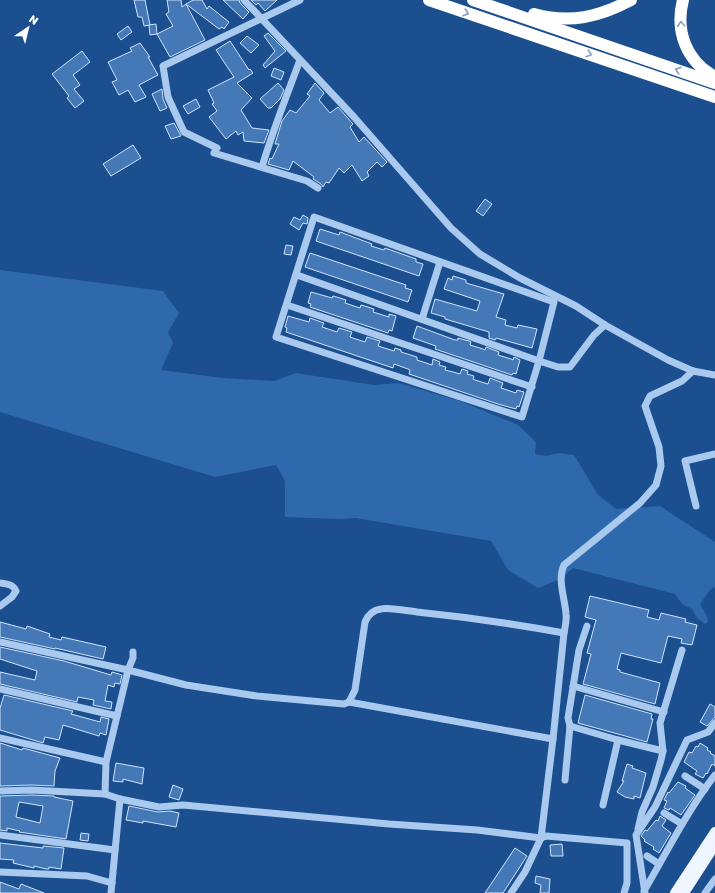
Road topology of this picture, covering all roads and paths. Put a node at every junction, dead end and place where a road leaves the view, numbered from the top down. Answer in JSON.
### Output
{"nodes":[{"id":1,"x":244,"y":0,"type":"edge"},
{"id":2,"x":300,"y":0,"type":"edge"},
{"id":3,"x":429,"y":0,"type":"edge"},
{"id":4,"x":473,"y":0,"type":"edge"},
{"id":5,"x":631,"y":0,"type":"edge"},
{"id":6,"x":683,"y":0,"type":"edge"},
{"id":7,"x":507,"y":12,"type":"junction"},
{"id":8,"x":261,"y":19,"type":"junction"},
{"id":9,"x":300,"y":60,"type":"junction"},
{"id":10,"x":715,"y":77,"type":"edge"},
{"id":11,"x":715,"y":83,"type":"edge"},
{"id":12,"x":715,"y":97,"type":"edge"},
{"id":13,"x":262,"y":167,"type":"junction"},
{"id":14,"x":318,"y":188,"type":"dead end"},
{"id":15,"x":440,"y":262,"type":"junction"},
{"id":16,"x":296,"y":275,"type":"junction"},
{"id":17,"x":287,"y":305,"type":"junction"},
{"id":18,"x":422,"y":319,"type":"junction"},
{"id":19,"x":605,"y":325,"type":"junction"},
{"id":20,"x":539,"y":361,"type":"junction"},
{"id":21,"x":693,"y":370,"type":"junction"},
{"id":22,"x":715,"y":375,"type":"edge"},
{"id":23,"x":532,"y":387,"type":"junction"},
{"id":24,"x":715,"y":454,"type":"edge"},
{"id":25,"x":696,"y":506,"type":"dead end"},
{"id":26,"x":0,"y":583,"type":"edge"},
{"id":27,"x":0,"y":606,"type":"edge"},
{"id":28,"x":587,"y":626,"type":"dead end"},
{"id":29,"x":564,"y":633,"type":"junction"},
{"id":30,"x":0,"y":642,"type":"edge"},
{"id":31,"x":682,"y":650,"type":"dead end"},
{"id":32,"x":133,"y":652,"type":"dead end"},
{"id":33,"x":128,"y":670,"type":"junction"},
{"id":34,"x":573,"y":686,"type":"junction"},
{"id":35,"x":0,"y":689,"type":"edge"},
{"id":36,"x":349,"y":702,"type":"junction"},
{"id":37,"x":664,"y":712,"type":"junction"},
{"id":38,"x":117,"y":716,"type":"junction"},
{"id":39,"x":715,"y":723,"type":"edge"},
{"id":40,"x":570,"y":726,"type":"junction"},
{"id":41,"x":0,"y":738,"type":"edge"},
{"id":42,"x":553,"y":739,"type":"junction"},
{"id":43,"x":618,"y":740,"type":"junction"},
{"id":44,"x":663,"y":751,"type":"junction"},
{"id":45,"x":106,"y":762,"type":"junction"},
{"id":46,"x":715,"y":775,"type":"edge"},
{"id":47,"x":685,"y":776,"type":"dead end"},
{"id":48,"x":565,"y":780,"type":"dead end"},
{"id":49,"x":705,"y":789,"type":"junction"},
{"id":50,"x":0,"y":791,"type":"edge"},
{"id":51,"x":105,"y":794,"type":"junction"},
{"id":52,"x":120,"y":800,"type":"junction"},
{"id":53,"x":603,"y":805,"type":"dead end"},
{"id":54,"x":664,"y":813,"type":"dead end"},
{"id":55,"x":682,"y":824,"type":"junction"},
{"id":56,"x":715,"y":832,"type":"edge"},
{"id":57,"x":0,"y":835,"type":"edge"},
{"id":58,"x":636,"y":835,"type":"junction"},
{"id":59,"x":541,"y":838,"type":"junction"},
{"id":60,"x":715,"y":845,"type":"edge"},
{"id":61,"x":115,"y":850,"type":"junction"},
{"id":62,"x":647,"y":856,"type":"dead end"},
{"id":63,"x":659,"y":864,"type":"junction"},
{"id":64,"x":0,"y":872,"type":"edge"},
{"id":65,"x":715,"y":879,"type":"edge"},
{"id":66,"x":112,"y":883,"type":"junction"},
{"id":67,"x":644,"y":892,"type":"edge"},
{"id":68,"x":111,"y":893,"type":"edge"},
{"id":69,"x":511,"y":893,"type":"edge"},
{"id":70,"x":624,"y":893,"type":"edge"},
{"id":71,"x":675,"y":893,"type":"edge"},
{"id":72,"x":684,"y":893,"type":"edge"},
{"id":73,"x":705,"y":893,"type":"edge"}],
"edges":[{"from":1,"to":8,"type":"street"},
{"from":2,"to":8,"type":"street"},
{"from":3,"to":12,"type":"highway","one_way":true},
{"from":4,"to":7,"type":"highway"},
{"from":5,"to":7,"type":"highway"},
{"from":10,"to":6,"type":"highway","one_way":true},
{"from":11,"to":7,"type":"highway","one_way":true},
{"from":8,"to":9,"type":"street"},
{"from":8,"to":13,"type":"street"},
{"from":9,"to":13,"type":"street"},
{"from":9,"to":19,"type":"street"},
{"from":13,"to":14,"type":"street"},
{"from":15,"to":16,"type":"street"},
{"from":15,"to":18,"type":"street"},
{"from":15,"to":20,"type":"street"},
{"from":16,"to":17,"type":"street"},
{"from":16,"to":18,"type":"street"},
{"from":17,"to":23,"type":"street"},
{"from":17,"to":23,"type":"street"},
{"from":18,"to":20,"type":"street"},
{"from":19,"to":20,"type":"street"},
{"from":19,"to":21,"type":"street"},
{"from":20,"to":23,"type":"street"},
{"from":21,"to":22,"type":"street"},
{"from":21,"to":29,"type":"street"},
{"from":24,"to":25,"type":"street"},
{"from":26,"to":27,"type":"street"},
{"from":28,"to":34,"type":"street"},
{"from":29,"to":36,"type":"street"},
{"from":29,"to":42,"type":"street"},
{"from":30,"to":33,"type":"street"},
{"from":31,"to":37,"type":"street"},
{"from":32,"to":33,"type":"street"},
{"from":33,"to":36,"type":"street"},
{"from":33,"to":38,"type":"street"},
{"from":34,"to":37,"type":"street"},
{"from":34,"to":40,"type":"street"},
{"from":35,"to":38,"type":"street"},
{"from":36,"to":42,"type":"street"},
{"from":37,"to":44,"type":"street"},
{"from":38,"to":45,"type":"street"},
{"from":39,"to":58,"type":"street"},
{"from":40,"to":43,"type":"street"},
{"from":40,"to":48,"type":"street"},
{"from":41,"to":45,"type":"street"},
{"from":42,"to":59,"type":"street"},
{"from":43,"to":44,"type":"street"},
{"from":43,"to":53,"type":"street"},
{"from":44,"to":58,"type":"street"},
{"from":45,"to":51,"type":"street"},
{"from":46,"to":49,"type":"street"},
{"from":47,"to":49,"type":"street"},
{"from":49,"to":55,"type":"street"},
{"from":50,"to":51,"type":"street"},
{"from":51,"to":52,"type":"street"},
{"from":52,"to":59,"type":"street"},
{"from":52,"to":61,"type":"street"},
{"from":54,"to":55,"type":"street"},
{"from":55,"to":63,"type":"street"},
{"from":56,"to":71,"type":"main road"},
{"from":57,"to":61,"type":"street"},
{"from":58,"to":67,"type":"street"},
{"from":59,"to":69,"type":"street"},
{"from":59,"to":70,"type":"street"},
{"from":60,"to":72,"type":"main road"},
{"from":61,"to":66,"type":"street"},
{"from":62,"to":63,"type":"street"},
{"from":63,"to":67,"type":"street"},
{"from":64,"to":66,"type":"street"},
{"from":65,"to":73,"type":"street"},
{"from":66,"to":68,"type":"street"}]}
